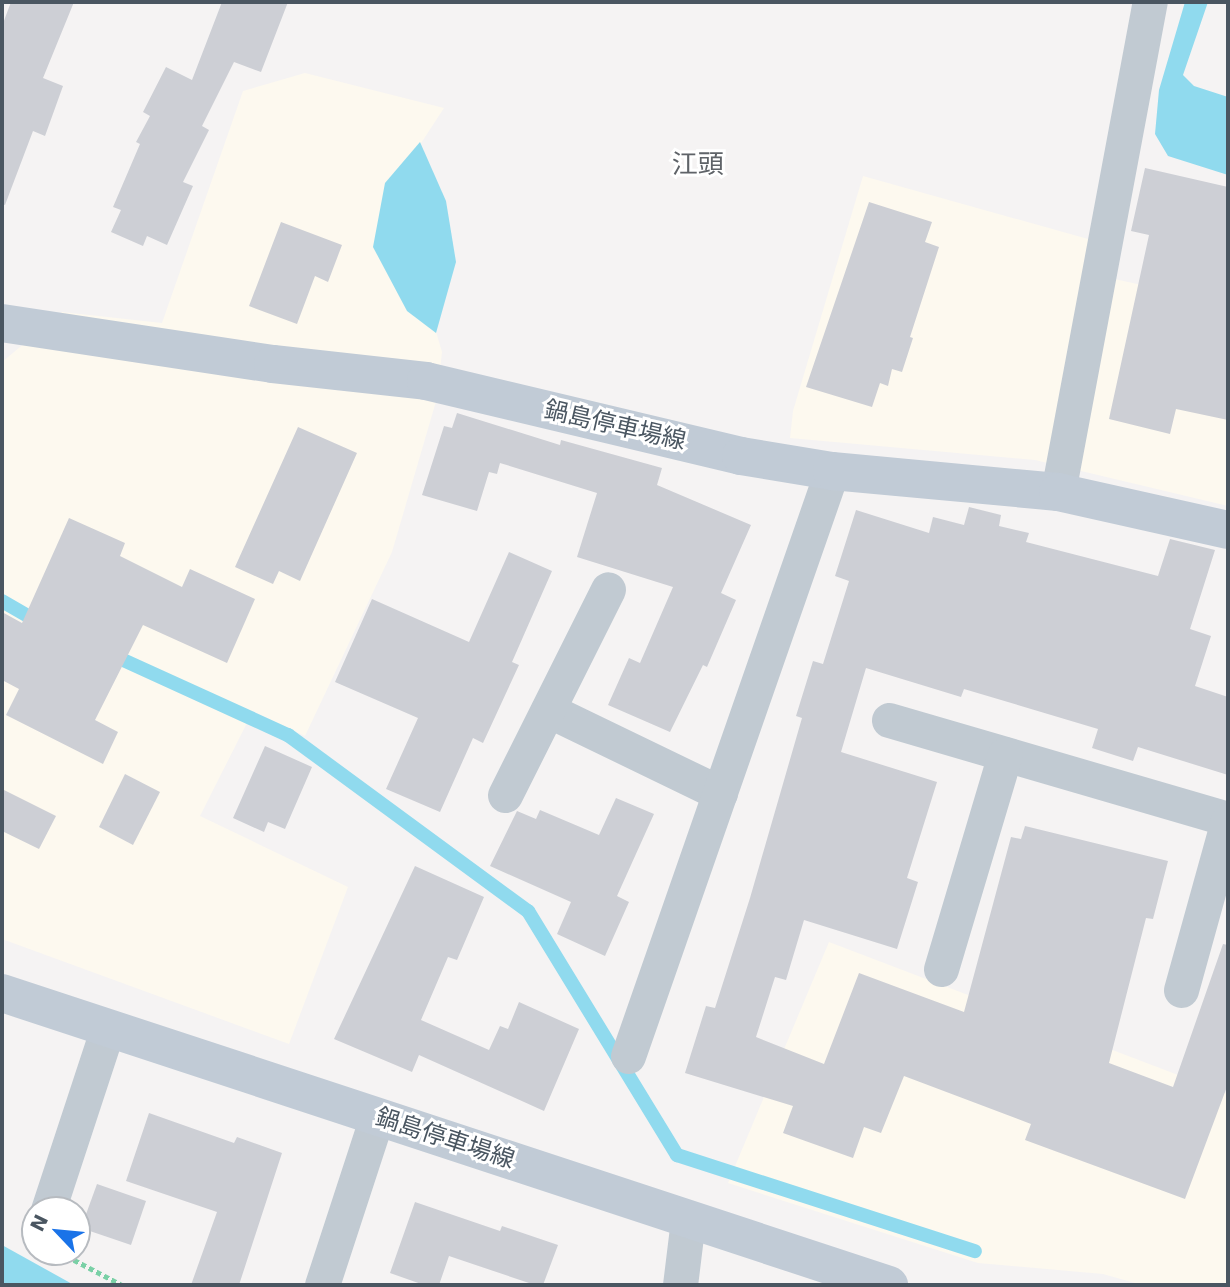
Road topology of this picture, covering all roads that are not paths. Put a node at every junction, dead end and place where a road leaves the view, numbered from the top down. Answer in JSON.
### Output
{"nodes":[{"id":1,"x":1150,"y":2,"type":"edge"},
{"id":2,"x":2,"y":323,"type":"edge"},
{"id":3,"x":831,"y":471,"type":"junction"},
{"id":4,"x":1058,"y":492,"type":"junction"},
{"id":5,"x":1228,"y":530,"type":"edge"},
{"id":6,"x":607,"y":589,"type":"dead end"},
{"id":7,"x":548,"y":710,"type":"junction"},
{"id":8,"x":889,"y":720,"type":"dead end"},
{"id":9,"x":1005,"y":754,"type":"junction"},
{"id":10,"x":720,"y":793,"type":"junction"},
{"id":11,"x":505,"y":796,"type":"dead end"},
{"id":12,"x":1228,"y":820,"type":"edge"},
{"id":13,"x":941,"y":969,"type":"dead end"},
{"id":14,"x":1181,"y":990,"type":"dead end"},
{"id":15,"x":2,"y":993,"type":"edge"},
{"id":16,"x":108,"y":1028,"type":"junction"},
{"id":17,"x":628,"y":1056,"type":"dead end"},
{"id":18,"x":377,"y":1117,"type":"junction"},
{"id":19,"x":53,"y":1196,"type":"edge"},
{"id":20,"x":688,"y":1220,"type":"junction"},
{"id":21,"x":322,"y":1285,"type":"edge"},
{"id":22,"x":680,"y":1285,"type":"edge"},
{"id":23,"x":889,"y":1285,"type":"edge"}],
"edges":[{"from":1,"to":4,"type":"street"},
{"from":2,"to":3,"type":"main road","name":"鍋島停車場線"},
{"from":3,"to":4,"type":"main road","name":"鍋島停車場線"},
{"from":3,"to":10,"type":"street"},
{"from":4,"to":5,"type":"main road","name":"鍋島停車場線"},
{"from":6,"to":7,"type":"street"},
{"from":7,"to":10,"type":"street"},
{"from":7,"to":11,"type":"street"},
{"from":8,"to":9,"type":"street"},
{"from":9,"to":12,"type":"street"},
{"from":9,"to":13,"type":"street"},
{"from":10,"to":17,"type":"street"},
{"from":12,"to":14,"type":"street"},
{"from":15,"to":16,"type":"main road","name":"鍋島停車場線"},
{"from":16,"to":18,"type":"main road","name":"鍋島停車場線"},
{"from":16,"to":19,"type":"street"},
{"from":18,"to":20,"type":"main road","name":"鍋島停車場線"},
{"from":18,"to":21,"type":"street"},
{"from":20,"to":22,"type":"street"},
{"from":20,"to":23,"type":"main road","name":"鍋島停車場線"}]}
